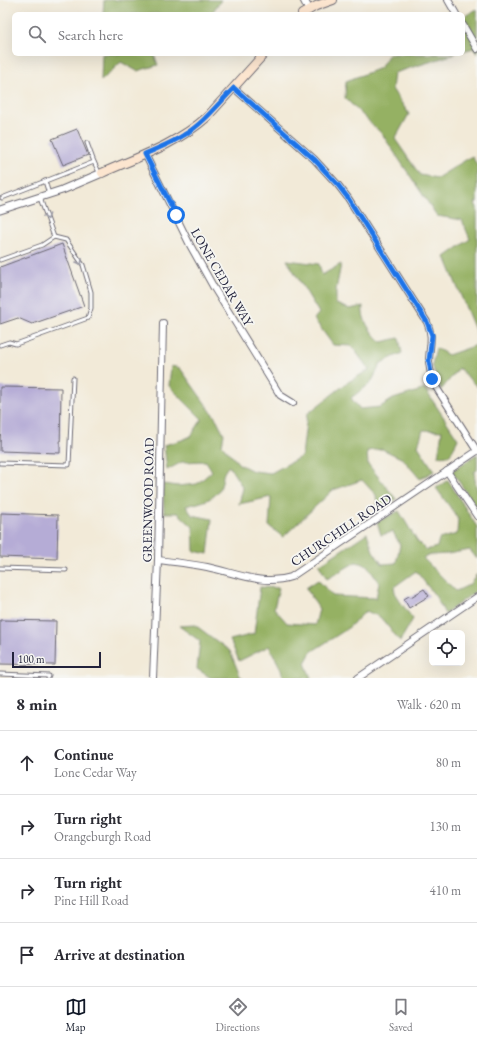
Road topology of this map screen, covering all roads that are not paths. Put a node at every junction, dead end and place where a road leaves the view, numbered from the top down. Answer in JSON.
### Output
{"nodes":[{"id":1,"x":304,"y":0,"type":"edge"},
{"id":2,"x":333,"y":0,"type":"edge"},
{"id":3,"x":448,"y":0,"type":"edge"},
{"id":4,"x":305,"y":12,"type":"edge"},
{"id":5,"x":455,"y":12,"type":"edge"},
{"id":6,"x":465,"y":28,"type":"edge"},
{"id":7,"x":477,"y":49,"type":"edge"},
{"id":8,"x":262,"y":56,"type":"edge"},
{"id":9,"x":234,"y":88,"type":"junction"},
{"id":10,"x":87,"y":143,"type":"dead end"},
{"id":11,"x":145,"y":154,"type":"junction"},
{"id":12,"x":94,"y":162,"type":"junction"},
{"id":13,"x":101,"y":174,"type":"junction"},
{"id":14,"x":45,"y":181,"type":"junction"},
{"id":15,"x":49,"y":195,"type":"junction"},
{"id":16,"x":2,"y":198,"type":"dead end"},
{"id":17,"x":40,"y":198,"type":"junction"},
{"id":18,"x":0,"y":210,"type":"edge"},
{"id":19,"x":54,"y":237,"type":"junction"},
{"id":20,"x":0,"y":260,"type":"edge"},
{"id":21,"x":163,"y":323,"type":"dead end"},
{"id":22,"x":0,"y":345,"type":"edge"},
{"id":23,"x":73,"y":378,"type":"dead end"},
{"id":24,"x":293,"y":403,"type":"dead end"},
{"id":25,"x":477,"y":451,"type":"edge"},
{"id":26,"x":0,"y":463,"type":"edge"},
{"id":27,"x":447,"y":471,"type":"junction"},
{"id":28,"x":477,"y":516,"type":"edge"},
{"id":29,"x":158,"y":560,"type":"junction"},
{"id":30,"x":0,"y":568,"type":"edge"},
{"id":31,"x":66,"y":570,"type":"dead end"},
{"id":32,"x":477,"y":597,"type":"edge"},
{"id":33,"x":0,"y":674,"type":"edge"},
{"id":34,"x":48,"y":678,"type":"edge"},
{"id":35,"x":153,"y":678,"type":"edge"},
{"id":36,"x":358,"y":678,"type":"edge"}],
"edges":[{"from":1,"to":4,"type":"street"},
{"from":2,"to":4,"type":"main road"},
{"from":3,"to":5,"type":"street"},
{"from":6,"to":7,"type":"street"},
{"from":8,"to":9,"type":"main road"},
{"from":9,"to":11,"type":"main road"},
{"from":9,"to":25,"type":"street"},
{"from":10,"to":12,"type":"lane"},
{"from":11,"to":13,"type":"main road"},
{"from":11,"to":24,"type":"street","name":"LONE CEDAR WAY"},
{"from":12,"to":13,"type":"lane"},
{"from":12,"to":14,"type":"lane"},
{"from":13,"to":15,"type":"street"},
{"from":14,"to":15,"type":"lane"},
{"from":14,"to":16,"type":"lane"},
{"from":15,"to":17,"type":"street"},
{"from":17,"to":18,"type":"street"},
{"from":17,"to":19,"type":"lane","one_way":true},
{"from":19,"to":20,"type":"lane"},
{"from":19,"to":22,"type":"lane","one_way":true},
{"from":21,"to":29,"type":"street","name":"GREENWOOD ROAD"},
{"from":23,"to":26,"type":"lane"},
{"from":25,"to":27,"type":"street","name":"CHURCHILL ROAD"},
{"from":27,"to":28,"type":"street"},
{"from":27,"to":29,"type":"street","name":"CHURCHILL ROAD"},
{"from":29,"to":35,"type":"street","name":"GREENWOOD ROAD"},
{"from":30,"to":31,"type":"lane"},
{"from":32,"to":36,"type":"street"},
{"from":33,"to":34,"type":"lane"}]}
